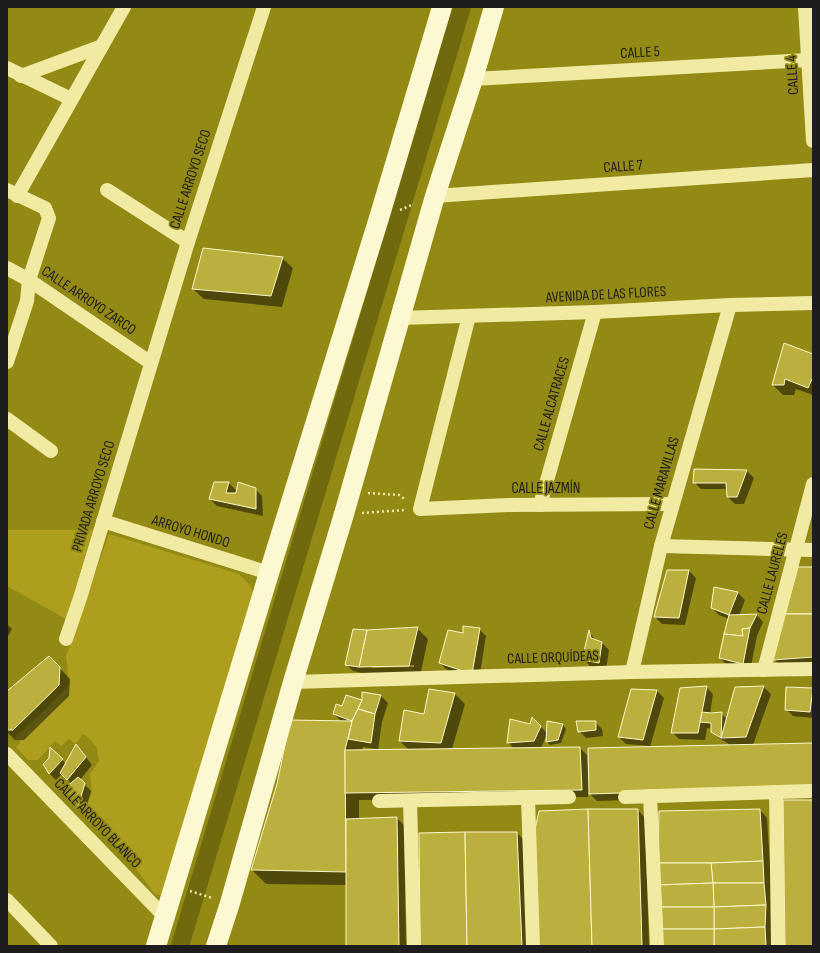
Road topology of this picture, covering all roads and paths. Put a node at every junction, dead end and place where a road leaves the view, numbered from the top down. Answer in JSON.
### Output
{"nodes":[{"id":1,"x":124,"y":7,"type":"edge"},
{"id":2,"x":264,"y":7,"type":"edge"},
{"id":3,"x":442,"y":7,"type":"edge"},
{"id":4,"x":494,"y":7,"type":"edge"},
{"id":5,"x":805,"y":7,"type":"edge"},
{"id":6,"x":102,"y":46,"type":"junction"},
{"id":7,"x":808,"y":60,"type":"junction"},
{"id":8,"x":7,"y":68,"type":"edge"},
{"id":9,"x":21,"y":76,"type":"junction"},
{"id":10,"x":474,"y":78,"type":"junction"},
{"id":11,"x":71,"y":99,"type":"junction"},
{"id":12,"x":813,"y":141,"type":"edge"},
{"id":13,"x":813,"y":170,"type":"edge"},
{"id":14,"x":107,"y":190,"type":"dead end"},
{"id":15,"x":12,"y":193,"type":"edge"},
{"id":16,"x":435,"y":196,"type":"junction"},
{"id":17,"x":416,"y":204,"type":"dead end"},
{"id":18,"x":397,"y":211,"type":"dead end"},
{"id":19,"x":188,"y":242,"type":"junction"},
{"id":20,"x":7,"y":268,"type":"edge"},
{"id":21,"x":30,"y":280,"type":"junction"},
{"id":22,"x":813,"y":303,"type":"edge"},
{"id":23,"x":730,"y":305,"type":"junction"},
{"id":24,"x":595,"y":312,"type":"junction"},
{"id":25,"x":469,"y":316,"type":"junction"},
{"id":26,"x":400,"y":318,"type":"junction"},
{"id":27,"x":7,"y":362,"type":"edge"},
{"id":28,"x":151,"y":364,"type":"junction"},
{"id":29,"x":7,"y":419,"type":"edge"},
{"id":30,"x":51,"y":451,"type":"dead end"},
{"id":31,"x":813,"y":484,"type":"edge"},
{"id":32,"x":350,"y":491,"type":"junction"},
{"id":33,"x":672,"y":504,"type":"junction"},
{"id":34,"x":540,"y":505,"type":"junction"},
{"id":35,"x":420,"y":509,"type":"junction"},
{"id":36,"x":344,"y":514,"type":"junction"},
{"id":37,"x":103,"y":521,"type":"junction"},
{"id":38,"x":660,"y":546,"type":"junction"},
{"id":39,"x":795,"y":550,"type":"junction"},
{"id":40,"x":813,"y":550,"type":"edge"},
{"id":41,"x":269,"y":573,"type":"junction"},
{"id":42,"x":66,"y":639,"type":"dead end"},
{"id":43,"x":813,"y":669,"type":"edge"},
{"id":44,"x":764,"y":670,"type":"junction"},
{"id":45,"x":632,"y":672,"type":"junction"},
{"id":46,"x":293,"y":682,"type":"junction"},
{"id":47,"x":7,"y":754,"type":"edge"},
{"id":48,"x":810,"y":791,"type":"dead end"},
{"id":49,"x":776,"y":792,"type":"junction"},
{"id":50,"x":650,"y":796,"type":"junction"},
{"id":51,"x":569,"y":797,"type":"dead end"},
{"id":52,"x":624,"y":797,"type":"dead end"},
{"id":53,"x":528,"y":798,"type":"junction"},
{"id":54,"x":410,"y":801,"type":"junction"},
{"id":55,"x":379,"y":802,"type":"dead end"},
{"id":56,"x":185,"y":889,"type":"dead end"},
{"id":57,"x":213,"y":898,"type":"dead end"},
{"id":58,"x":7,"y":900,"type":"edge"},
{"id":59,"x":166,"y":917,"type":"junction"},
{"id":60,"x":51,"y":946,"type":"edge"},
{"id":61,"x":156,"y":946,"type":"edge"},
{"id":62,"x":216,"y":946,"type":"edge"},
{"id":63,"x":414,"y":946,"type":"edge"},
{"id":64,"x":533,"y":946,"type":"edge"},
{"id":65,"x":657,"y":946,"type":"edge"},
{"id":66,"x":778,"y":946,"type":"edge"}],
"edges":[{"from":1,"to":6,"type":"street"},
{"from":2,"to":19,"type":"street","name":"CALLE ARROYO SECO"},
{"from":3,"to":41,"type":"street"},
{"from":4,"to":10,"type":"street"},
{"from":5,"to":7,"type":"street","name":"CALLE 4"},
{"from":6,"to":9,"type":"street"},
{"from":6,"to":11,"type":"street"},
{"from":7,"to":10,"type":"street","name":"CALLE 5"},
{"from":7,"to":12,"type":"street","name":"CALLE 4"},
{"from":8,"to":9,"type":"street"},
{"from":9,"to":11,"type":"street"},
{"from":10,"to":16,"type":"street"},
{"from":11,"to":15,"type":"street"},
{"from":13,"to":16,"type":"street","name":"CALLE 7"},
{"from":14,"to":19,"type":"street"},
{"from":15,"to":21,"type":"street"},
{"from":16,"to":26,"type":"street"},
{"from":17,"to":18,"type":"path"},
{"from":19,"to":28,"type":"street","name":"CALLE ARROYO SECO"},
{"from":20,"to":21,"type":"street","name":"CALLE ARROYO ZARCO"},
{"from":21,"to":27,"type":"street"},
{"from":21,"to":28,"type":"street","name":"CALLE ARROYO ZARCO"},
{"from":22,"to":23,"type":"street","name":"AVENIDA DE LAS FLORES"},
{"from":23,"to":24,"type":"street","name":"AVENIDA DE LAS FLORES"},
{"from":23,"to":33,"type":"street","name":"CALLE MARAVILLAS"},
{"from":24,"to":25,"type":"street","name":"AVENIDA DE LAS FLORES"},
{"from":24,"to":34,"type":"street","name":"CALLE ALCATRACES"},
{"from":25,"to":26,"type":"street","name":"AVENIDA DE LAS FLORES"},
{"from":25,"to":35,"type":"street"},
{"from":26,"to":32,"type":"street"},
{"from":28,"to":37,"type":"street","name":"PRIVADA ARROYO SECO"},
{"from":29,"to":30,"type":"street"},
{"from":31,"to":39,"type":"street","name":"CALLE LAURELES"},
{"from":32,"to":35,"type":"path"},
{"from":32,"to":36,"type":"street"},
{"from":33,"to":34,"type":"street","name":"CALLE JAZMÍN"},
{"from":33,"to":38,"type":"street","name":"CALLE MARAVILLAS"},
{"from":34,"to":35,"type":"street","name":"CALLE JAZMÍN"},
{"from":35,"to":36,"type":"path"},
{"from":36,"to":46,"type":"street"},
{"from":37,"to":41,"type":"street","name":"ARROYO HONDO"},
{"from":37,"to":42,"type":"street","name":"PRIVADA ARROYO SECO"},
{"from":38,"to":39,"type":"street"},
{"from":38,"to":45,"type":"street","name":"CALLE MARAVILLAS"},
{"from":39,"to":40,"type":"street"},
{"from":39,"to":44,"type":"street","name":"CALLE LAURELES"},
{"from":41,"to":59,"type":"street"},
{"from":43,"to":44,"type":"street","name":"CALLE ORQUÍDEAS"},
{"from":44,"to":45,"type":"street","name":"CALLE ORQUÍDEAS"},
{"from":45,"to":46,"type":"street","name":"CALLE ORQUÍDEAS"},
{"from":46,"to":62,"type":"street"},
{"from":47,"to":59,"type":"street","name":"CALLE ARROYO BLANCO"},
{"from":48,"to":49,"type":"street"},
{"from":49,"to":50,"type":"street"},
{"from":49,"to":66,"type":"street"},
{"from":50,"to":52,"type":"street"},
{"from":50,"to":65,"type":"street"},
{"from":51,"to":53,"type":"street"},
{"from":53,"to":54,"type":"street"},
{"from":53,"to":64,"type":"street"},
{"from":54,"to":55,"type":"street"},
{"from":54,"to":63,"type":"street"},
{"from":56,"to":57,"type":"path"},
{"from":58,"to":60,"type":"street"},
{"from":59,"to":61,"type":"street"}]}
